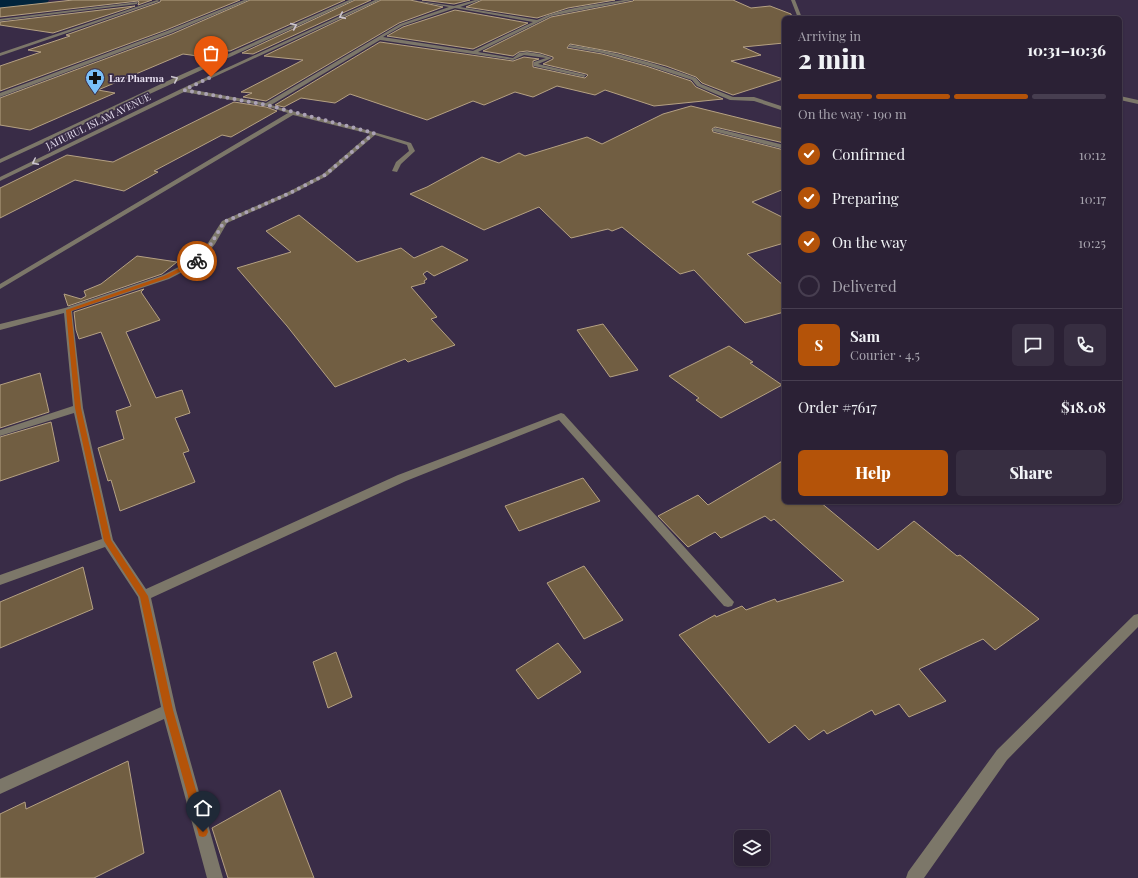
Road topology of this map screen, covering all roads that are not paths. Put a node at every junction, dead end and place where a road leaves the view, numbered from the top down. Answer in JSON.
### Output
{"nodes":[{"id":1,"x":165,"y":0,"type":"edge"},
{"id":2,"x":247,"y":0,"type":"edge"},
{"id":3,"x":352,"y":0,"type":"edge"},
{"id":4,"x":378,"y":0,"type":"edge"},
{"id":5,"x":413,"y":0,"type":"edge"},
{"id":6,"x":479,"y":0,"type":"edge"},
{"id":7,"x":631,"y":0,"type":"edge"},
{"id":8,"x":792,"y":0,"type":"edge"},
{"id":9,"x":158,"y":1,"type":"edge"},
{"id":10,"x":454,"y":7,"type":"junction"},
{"id":11,"x":799,"y":16,"type":"edge"},
{"id":12,"x":28,"y":17,"type":"junction"},
{"id":13,"x":0,"y":20,"type":"edge"},
{"id":14,"x":537,"y":21,"type":"junction"},
{"id":15,"x":0,"y":24,"type":"edge"},
{"id":16,"x":378,"y":38,"type":"junction"},
{"id":17,"x":570,"y":46,"type":"dead end"},
{"id":18,"x":475,"y":52,"type":"junction"},
{"id":19,"x":0,"y":55,"type":"edge"},
{"id":20,"x":584,"y":76,"type":"dead end"},
{"id":21,"x":184,"y":90,"type":"junction"},
{"id":22,"x":0,"y":95,"type":"edge"},
{"id":23,"x":1122,"y":98,"type":"edge"},
{"id":24,"x":1138,"y":102,"type":"edge"},
{"id":25,"x":267,"y":105,"type":"junction"},
{"id":26,"x":782,"y":107,"type":"edge"},
{"id":27,"x":292,"y":113,"type":"junction"},
{"id":28,"x":715,"y":130,"type":"dead end"},
{"id":29,"x":374,"y":133,"type":"junction"},
{"id":30,"x":782,"y":147,"type":"edge"},
{"id":31,"x":0,"y":161,"type":"edge"},
{"id":32,"x":395,"y":171,"type":"dead end"},
{"id":33,"x":0,"y":179,"type":"edge"},
{"id":34,"x":0,"y":287,"type":"edge"},
{"id":35,"x":68,"y":310,"type":"junction"},
{"id":36,"x":0,"y":327,"type":"edge"},
{"id":37,"x":78,"y":408,"type":"junction"},
{"id":38,"x":0,"y":433,"type":"edge"},
{"id":39,"x":108,"y":541,"type":"junction"},
{"id":40,"x":0,"y":580,"type":"edge"},
{"id":41,"x":144,"y":596,"type":"junction"},
{"id":42,"x":728,"y":602,"type":"dead end"},
{"id":43,"x":1138,"y":619,"type":"edge"},
{"id":44,"x":169,"y":710,"type":"junction"},
{"id":45,"x":0,"y":787,"type":"edge"},
{"id":46,"x":216,"y":878,"type":"edge"},
{"id":47,"x":914,"y":878,"type":"edge"}],
"edges":[{"from":1,"to":9,"type":"street"},
{"from":2,"to":22,"type":"street"},
{"from":31,"to":3,"type":"street","name":"JAHURUL ISLAM AVENUE","one_way":true},
{"from":4,"to":21,"type":"street","name":"JAHURUL ISLAM AVENUE","one_way":true},
{"from":5,"to":10,"type":"street"},
{"from":6,"to":10,"type":"street"},
{"from":7,"to":14,"type":"street"},
{"from":8,"to":11,"type":"street"},
{"from":9,"to":12,"type":"street"},
{"from":9,"to":19,"type":"street"},
{"from":10,"to":14,"type":"street"},
{"from":10,"to":16,"type":"street"},
{"from":12,"to":13,"type":"street"},
{"from":12,"to":15,"type":"street"},
{"from":14,"to":18,"type":"street"},
{"from":16,"to":18,"type":"street"},
{"from":16,"to":25,"type":"street"},
{"from":17,"to":26,"type":"street"},
{"from":18,"to":20,"type":"street"},
{"from":21,"to":25,"type":"street"},
{"from":21,"to":33,"type":"street","name":"JAHURUL ISLAM AVENUE","one_way":true},
{"from":23,"to":24,"type":"street"},
{"from":25,"to":27,"type":"street"},
{"from":27,"to":29,"type":"street"},
{"from":27,"to":34,"type":"street"},
{"from":28,"to":30,"type":"street"},
{"from":29,"to":32,"type":"street"},
{"from":29,"to":35,"type":"street"},
{"from":35,"to":36,"type":"street"},
{"from":35,"to":37,"type":"street"},
{"from":37,"to":38,"type":"street"},
{"from":37,"to":39,"type":"street"},
{"from":39,"to":40,"type":"street"},
{"from":39,"to":41,"type":"street"},
{"from":41,"to":42,"type":"street"},
{"from":41,"to":44,"type":"street"},
{"from":43,"to":47,"type":"street"},
{"from":44,"to":45,"type":"street"},
{"from":44,"to":46,"type":"street"}]}
